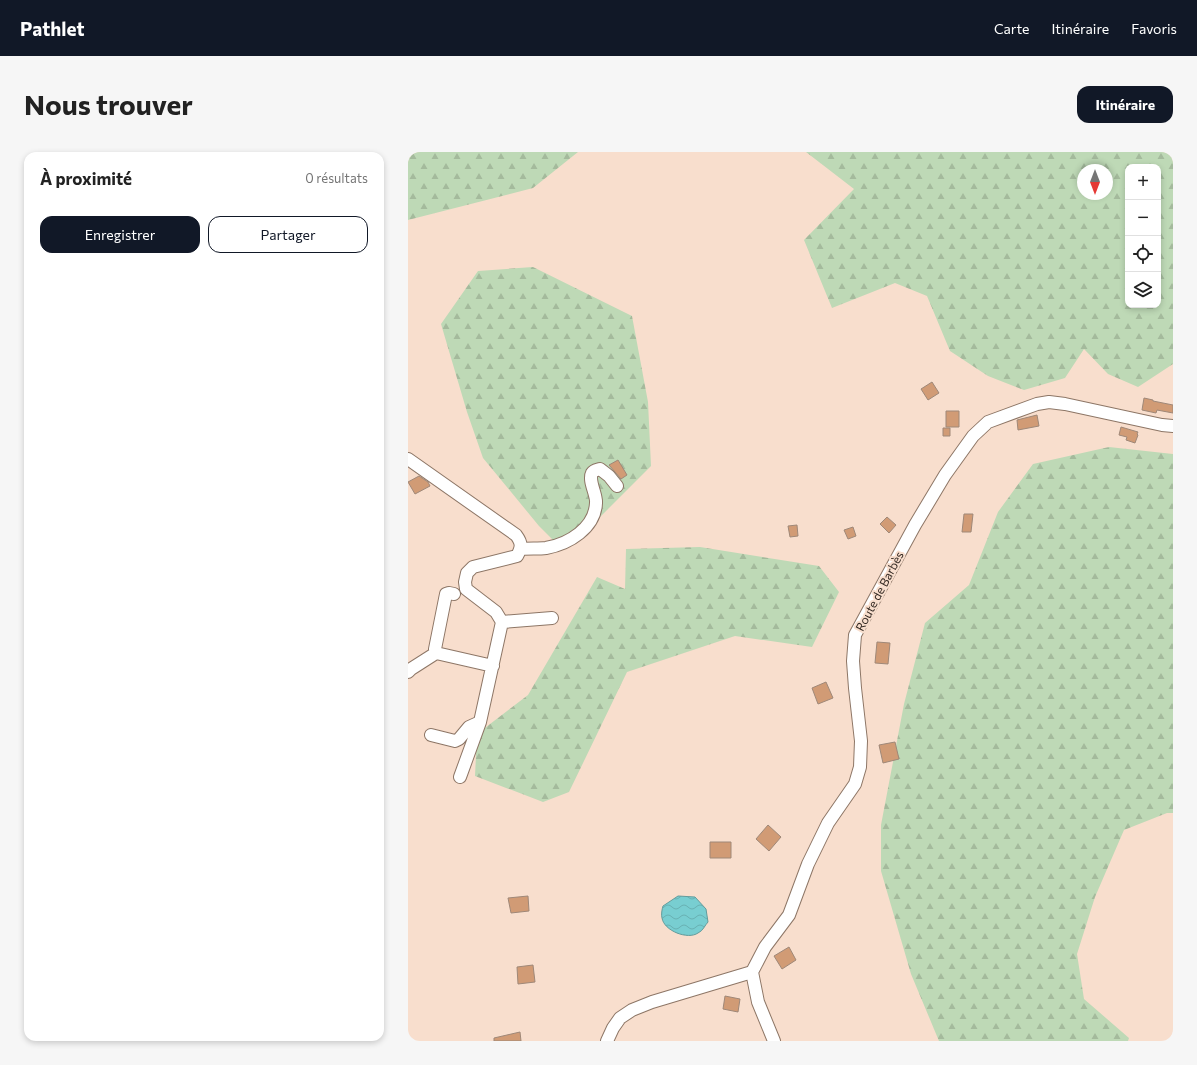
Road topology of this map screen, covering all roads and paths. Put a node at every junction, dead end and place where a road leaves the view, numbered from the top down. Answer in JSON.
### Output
{"nodes":[{"id":1,"x":1173,"y":426,"type":"edge"},
{"id":2,"x":408,"y":459,"type":"edge"},
{"id":3,"x":617,"y":486,"type":"dead end"},
{"id":4,"x":521,"y":549,"type":"junction"},
{"id":5,"x":454,"y":594,"type":"dead end"},
{"id":6,"x":552,"y":618,"type":"dead end"},
{"id":7,"x":502,"y":622,"type":"junction"},
{"id":8,"x":436,"y":653,"type":"junction"},
{"id":9,"x":493,"y":666,"type":"junction"},
{"id":10,"x":408,"y":672,"type":"edge"},
{"id":11,"x":480,"y":722,"type":"junction"},
{"id":12,"x":431,"y":735,"type":"dead end"},
{"id":13,"x":460,"y":777,"type":"dead end"},
{"id":14,"x":752,"y":972,"type":"junction"},
{"id":15,"x":607,"y":1041,"type":"edge"},
{"id":16,"x":774,"y":1041,"type":"edge"}],
"edges":[{"from":1,"to":14,"type":"street","name":"Route de Barbès"},
{"from":2,"to":4,"type":"street"},
{"from":3,"to":4,"type":"street"},
{"from":4,"to":7,"type":"street"},
{"from":5,"to":8,"type":"street"},
{"from":6,"to":7,"type":"street"},
{"from":7,"to":9,"type":"street"},
{"from":8,"to":9,"type":"street"},
{"from":8,"to":10,"type":"street"},
{"from":9,"to":11,"type":"street"},
{"from":11,"to":12,"type":"street"},
{"from":11,"to":13,"type":"street"},
{"from":14,"to":15,"type":"street"},
{"from":14,"to":16,"type":"street"}]}
